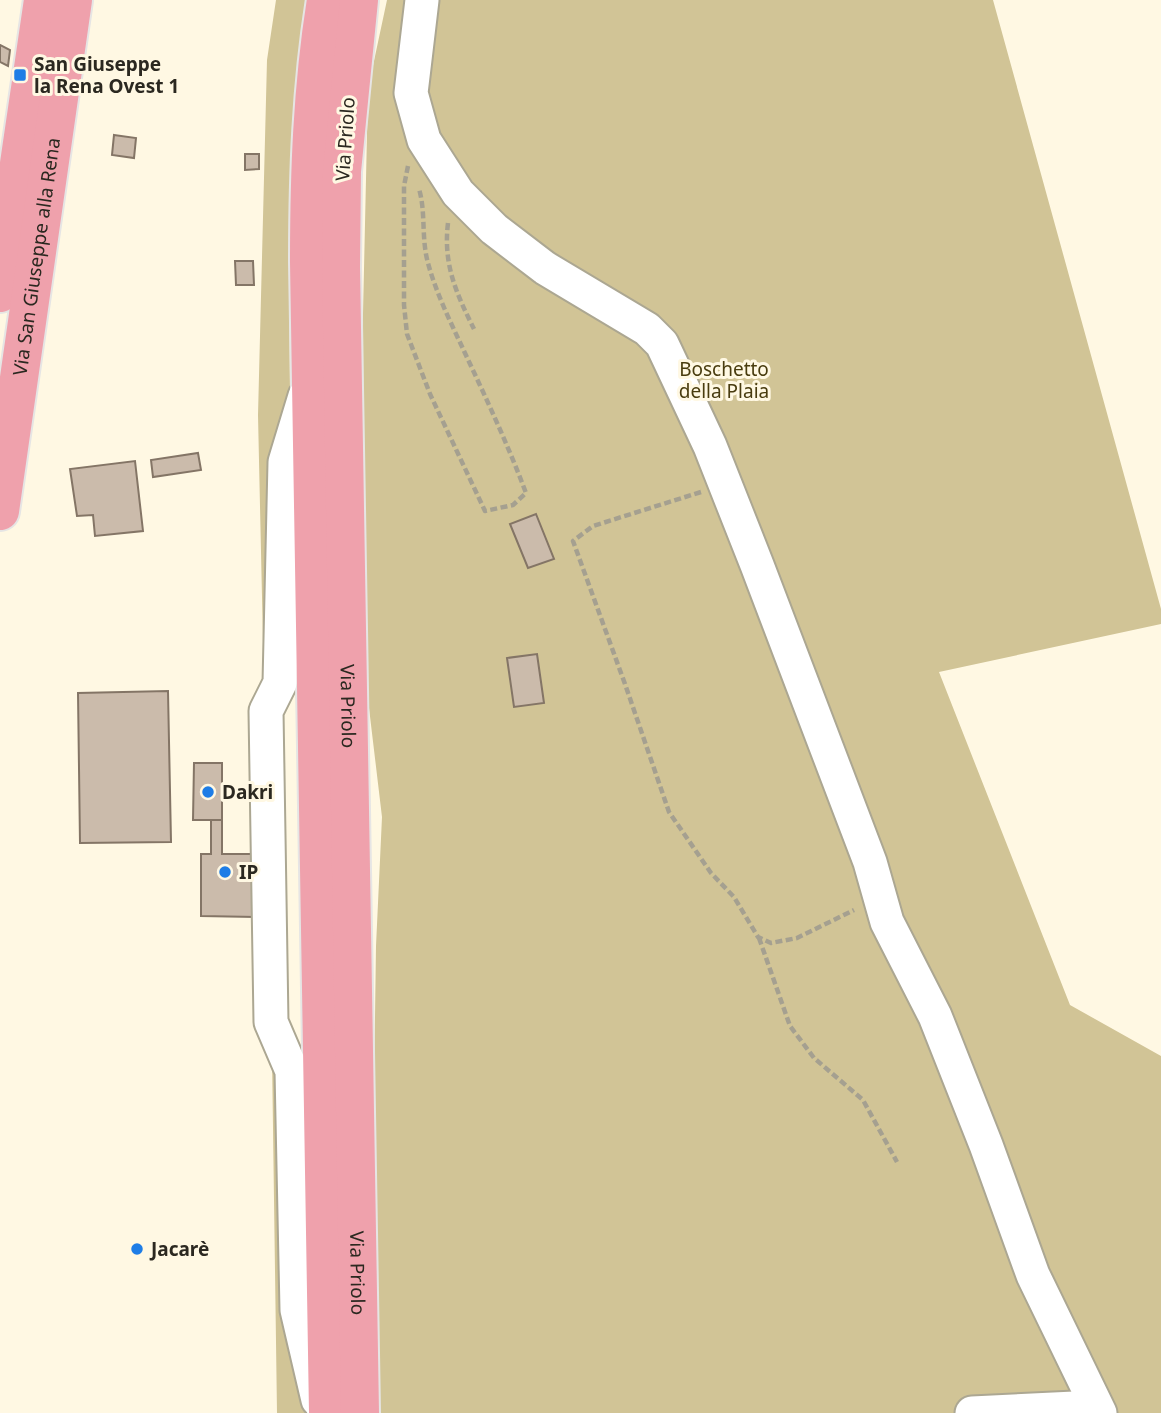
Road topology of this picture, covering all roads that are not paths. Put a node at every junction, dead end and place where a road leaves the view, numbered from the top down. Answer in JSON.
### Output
{"nodes":[{"id":1,"x":43,"y":0,"type":"edge"},
{"id":2,"x":73,"y":0,"type":"edge"},
{"id":3,"x":326,"y":0,"type":"edge"},
{"id":4,"x":359,"y":0,"type":"edge"},
{"id":5,"x":422,"y":0,"type":"edge"},
{"id":6,"x":0,"y":293,"type":"edge"},
{"id":7,"x":312,"y":374,"type":"junction"},
{"id":8,"x":0,"y":511,"type":"edge"},
{"id":9,"x":1098,"y":1410,"type":"edge"},
{"id":10,"x":321,"y":1413,"type":"edge"},
{"id":11,"x":328,"y":1413,"type":"edge"},
{"id":12,"x":360,"y":1413,"type":"edge"},
{"id":13,"x":972,"y":1413,"type":"edge"}],
"edges":[{"from":1,"to":6,"type":"main road","name":"Via San Giuseppe alla Rena"},
{"from":2,"to":8,"type":"main road","name":"Via San Giuseppe alla Rena"},
{"from":3,"to":7,"type":"main road","name":"Via Priolo"},
{"from":4,"to":12,"type":"main road","name":"Via Priolo"},
{"from":5,"to":9,"type":"lane"},
{"from":7,"to":10,"type":"lane"},
{"from":7,"to":11,"type":"main road","name":"Via Priolo"},
{"from":9,"to":13,"type":"lane"}]}
